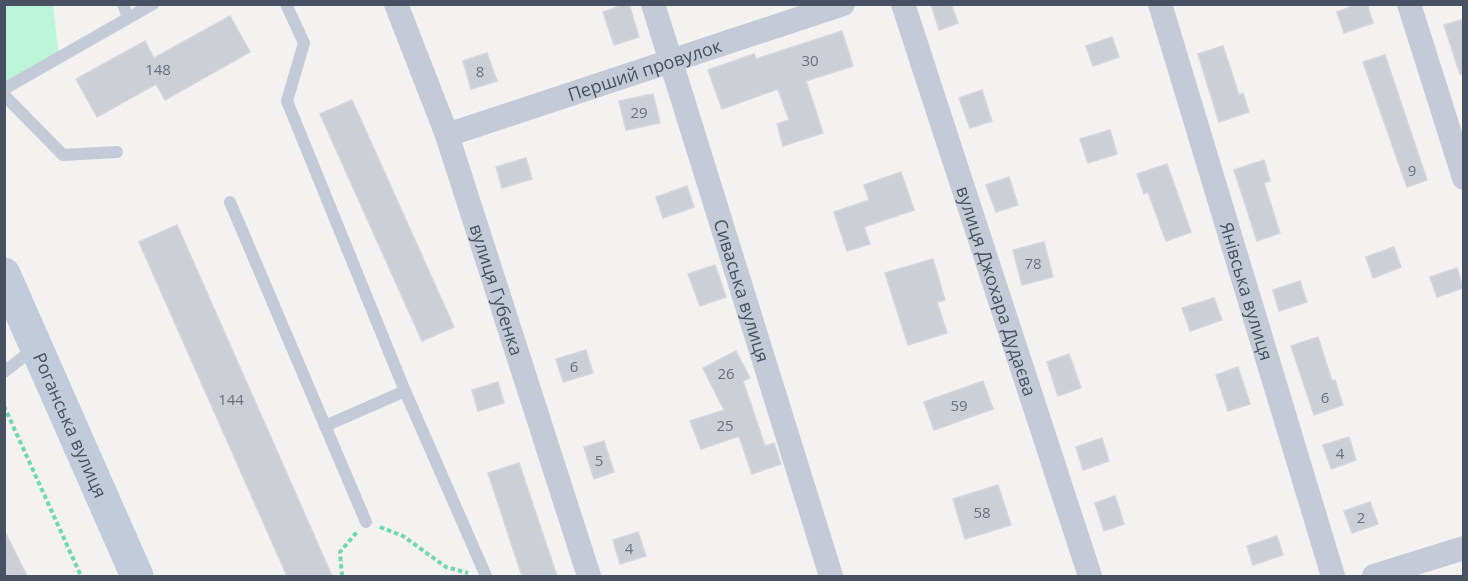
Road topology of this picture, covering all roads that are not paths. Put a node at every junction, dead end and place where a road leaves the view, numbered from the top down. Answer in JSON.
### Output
{"nodes":[{"id":1,"x":123,"y":4,"type":"edge"},
{"id":2,"x":153,"y":4,"type":"edge"},
{"id":3,"x":286,"y":4,"type":"edge"},
{"id":4,"x":396,"y":4,"type":"edge"},
{"id":5,"x":653,"y":4,"type":"edge"},
{"id":6,"x":843,"y":4,"type":"edge"},
{"id":7,"x":903,"y":4,"type":"edge"},
{"id":8,"x":1160,"y":4,"type":"edge"},
{"id":9,"x":1409,"y":4,"type":"edge"},
{"id":10,"x":128,"y":18,"type":"junction"},
{"id":11,"x":671,"y":61,"type":"junction"},
{"id":12,"x":4,"y":89,"type":"edge"},
{"id":13,"x":4,"y":95,"type":"edge"},
{"id":14,"x":447,"y":135,"type":"junction"},
{"id":15,"x":117,"y":152,"type":"dead end"},
{"id":16,"x":1464,"y":178,"type":"edge"},
{"id":17,"x":230,"y":202,"type":"dead end"},
{"id":18,"x":4,"y":274,"type":"edge"},
{"id":19,"x":37,"y":347,"type":"junction"},
{"id":20,"x":4,"y":372,"type":"edge"},
{"id":21,"x":405,"y":391,"type":"junction"},
{"id":22,"x":325,"y":426,"type":"junction"},
{"id":23,"x":366,"y":522,"type":"road end"},
{"id":24,"x":1464,"y":548,"type":"edge"},
{"id":25,"x":137,"y":576,"type":"edge"},
{"id":26,"x":486,"y":576,"type":"edge"},
{"id":27,"x":589,"y":576,"type":"edge"},
{"id":28,"x":831,"y":576,"type":"edge"},
{"id":29,"x":1090,"y":576,"type":"edge"},
{"id":30,"x":1333,"y":576,"type":"edge"},
{"id":31,"x":1374,"y":576,"type":"edge"}],
"edges":[{"from":1,"to":10,"type":"lane"},
{"from":2,"to":10,"type":"lane"},
{"from":3,"to":21,"type":"lane"},
{"from":4,"to":14,"type":"street","name":"вулиця Губенка"},
{"from":5,"to":11,"type":"street","name":"Сиваська вулиця"},
{"from":6,"to":11,"type":"street","name":"Перший провулок"},
{"from":7,"to":29,"type":"street","name":"вулиця Джохара Дудаєва"},
{"from":8,"to":30,"type":"street","name":"Янівська вулиця"},
{"from":9,"to":16,"type":"street"},
{"from":10,"to":12,"type":"lane"},
{"from":11,"to":14,"type":"street","name":"Перший провулок"},
{"from":11,"to":28,"type":"street","name":"Сиваська вулиця"},
{"from":13,"to":15,"type":"lane"},
{"from":14,"to":27,"type":"street","name":"вулиця Губенка"},
{"from":17,"to":22,"type":"lane"},
{"from":18,"to":19,"type":"main road","name":"Роганська вулиця"},
{"from":19,"to":20,"type":"lane"},
{"from":19,"to":25,"type":"main road","name":"Роганська вулиця"},
{"from":21,"to":22,"type":"lane"},
{"from":21,"to":26,"type":"lane"},
{"from":22,"to":23,"type":"lane"},
{"from":24,"to":31,"type":"street"}]}
